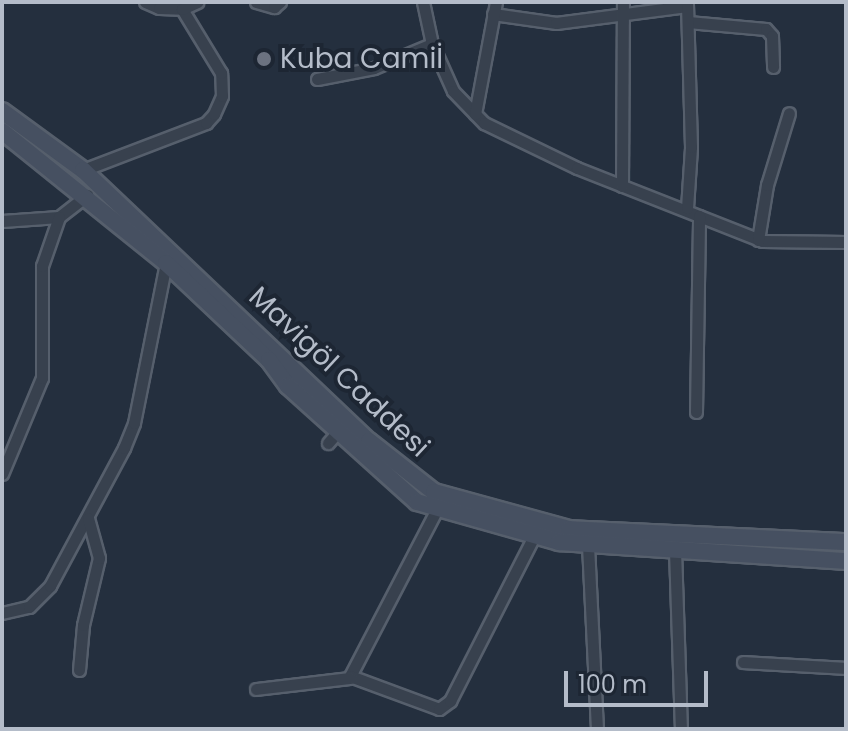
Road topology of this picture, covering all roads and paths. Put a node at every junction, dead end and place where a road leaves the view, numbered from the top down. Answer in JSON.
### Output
{"nodes":[{"id":1,"x":145,"y":2,"type":"edge"},
{"id":2,"x":198,"y":2,"type":"edge"},
{"id":3,"x":256,"y":2,"type":"edge"},
{"id":4,"x":280,"y":2,"type":"edge"},
{"id":5,"x":423,"y":2,"type":"edge"},
{"id":6,"x":623,"y":2,"type":"edge"},
{"id":7,"x":687,"y":4,"type":"edge"},
{"id":8,"x":184,"y":5,"type":"edge"},
{"id":9,"x":494,"y":8,"type":"edge"},
{"id":10,"x":623,"y":15,"type":"junction"},
{"id":11,"x":688,"y":22,"type":"junction"},
{"id":12,"x":432,"y":44,"type":"junction"},
{"id":13,"x":773,"y":67,"type":"dead end"},
{"id":14,"x":317,"y":79,"type":"dead end"},
{"id":15,"x":2,"y":111,"type":"edge"},
{"id":16,"x":789,"y":113,"type":"dead end"},
{"id":17,"x":475,"y":114,"type":"junction"},
{"id":18,"x":2,"y":131,"type":"edge"},
{"id":19,"x":83,"y":170,"type":"junction"},
{"id":20,"x":622,"y":186,"type":"junction"},
{"id":21,"x":87,"y":195,"type":"junction"},
{"id":22,"x":687,"y":208,"type":"junction"},
{"id":23,"x":699,"y":216,"type":"junction"},
{"id":24,"x":59,"y":217,"type":"junction"},
{"id":25,"x":2,"y":221,"type":"edge"},
{"id":26,"x":758,"y":240,"type":"junction"},
{"id":27,"x":846,"y":242,"type":"edge"},
{"id":28,"x":166,"y":263,"type":"junction"},
{"id":29,"x":696,"y":412,"type":"dead end"},
{"id":30,"x":338,"y":432,"type":"junction"},
{"id":31,"x":2,"y":474,"type":"edge"},
{"id":32,"x":436,"y":511,"type":"junction"},
{"id":33,"x":88,"y":518,"type":"junction"},
{"id":34,"x":533,"y":538,"type":"junction"},
{"id":35,"x":846,"y":542,"type":"edge"},
{"id":36,"x":588,"y":545,"type":"junction"},
{"id":37,"x":675,"y":550,"type":"junction"},
{"id":38,"x":846,"y":561,"type":"edge"},
{"id":39,"x":2,"y":613,"type":"edge"},
{"id":40,"x":743,"y":662,"type":"dead end"},
{"id":41,"x":846,"y":668,"type":"edge"},
{"id":42,"x":79,"y":670,"type":"dead end"},
{"id":43,"x":350,"y":678,"type":"junction"},
{"id":44,"x":256,"y":689,"type":"dead end"},
{"id":45,"x":597,"y":729,"type":"edge"},
{"id":46,"x":681,"y":729,"type":"edge"}],
"edges":[{"from":1,"to":8,"type":"street"},
{"from":2,"to":8,"type":"street"},
{"from":3,"to":4,"type":"street"},
{"from":5,"to":12,"type":"street"},
{"from":6,"to":10,"type":"street"},
{"from":7,"to":10,"type":"street"},
{"from":7,"to":11,"type":"street"},
{"from":8,"to":19,"type":"street"},
{"from":9,"to":10,"type":"street"},
{"from":9,"to":17,"type":"street"},
{"from":10,"to":20,"type":"street"},
{"from":11,"to":13,"type":"street"},
{"from":11,"to":22,"type":"street"},
{"from":12,"to":14,"type":"street"},
{"from":12,"to":17,"type":"street"},
{"from":15,"to":19,"type":"main road","name":"Mavigöl Caddesi"},
{"from":16,"to":26,"type":"street"},
{"from":17,"to":20,"type":"street"},
{"from":18,"to":21,"type":"main road","name":"Mavigöl Caddesi"},
{"from":19,"to":30,"type":"main road","name":"Mavigöl Caddesi"},
{"from":20,"to":22,"type":"street"},
{"from":21,"to":24,"type":"street"},
{"from":21,"to":28,"type":"main road","name":"Mavigöl Caddesi"},
{"from":22,"to":23,"type":"street"},
{"from":23,"to":26,"type":"street"},
{"from":23,"to":29,"type":"street"},
{"from":24,"to":25,"type":"street"},
{"from":24,"to":31,"type":"street"},
{"from":26,"to":27,"type":"street"},
{"from":28,"to":30,"type":"main road","name":"Mavigöl Caddesi"},
{"from":28,"to":33,"type":"street"},
{"from":30,"to":32,"type":"main road","name":"Mavigöl Caddesi"},
{"from":30,"to":35,"type":"main road","name":"Mavigöl Caddesi"},
{"from":32,"to":34,"type":"main road","name":"Mavigöl Caddesi"},
{"from":32,"to":43,"type":"street"},
{"from":33,"to":39,"type":"street"},
{"from":33,"to":42,"type":"street"},
{"from":34,"to":36,"type":"main road","name":"Mavigöl Caddesi"},
{"from":34,"to":43,"type":"street"},
{"from":36,"to":37,"type":"main road","name":"Mavigöl Caddesi"},
{"from":36,"to":45,"type":"street"},
{"from":37,"to":38,"type":"main road","name":"Mavigöl Caddesi"},
{"from":37,"to":46,"type":"street"},
{"from":40,"to":41,"type":"street"},
{"from":43,"to":44,"type":"street"}]}
